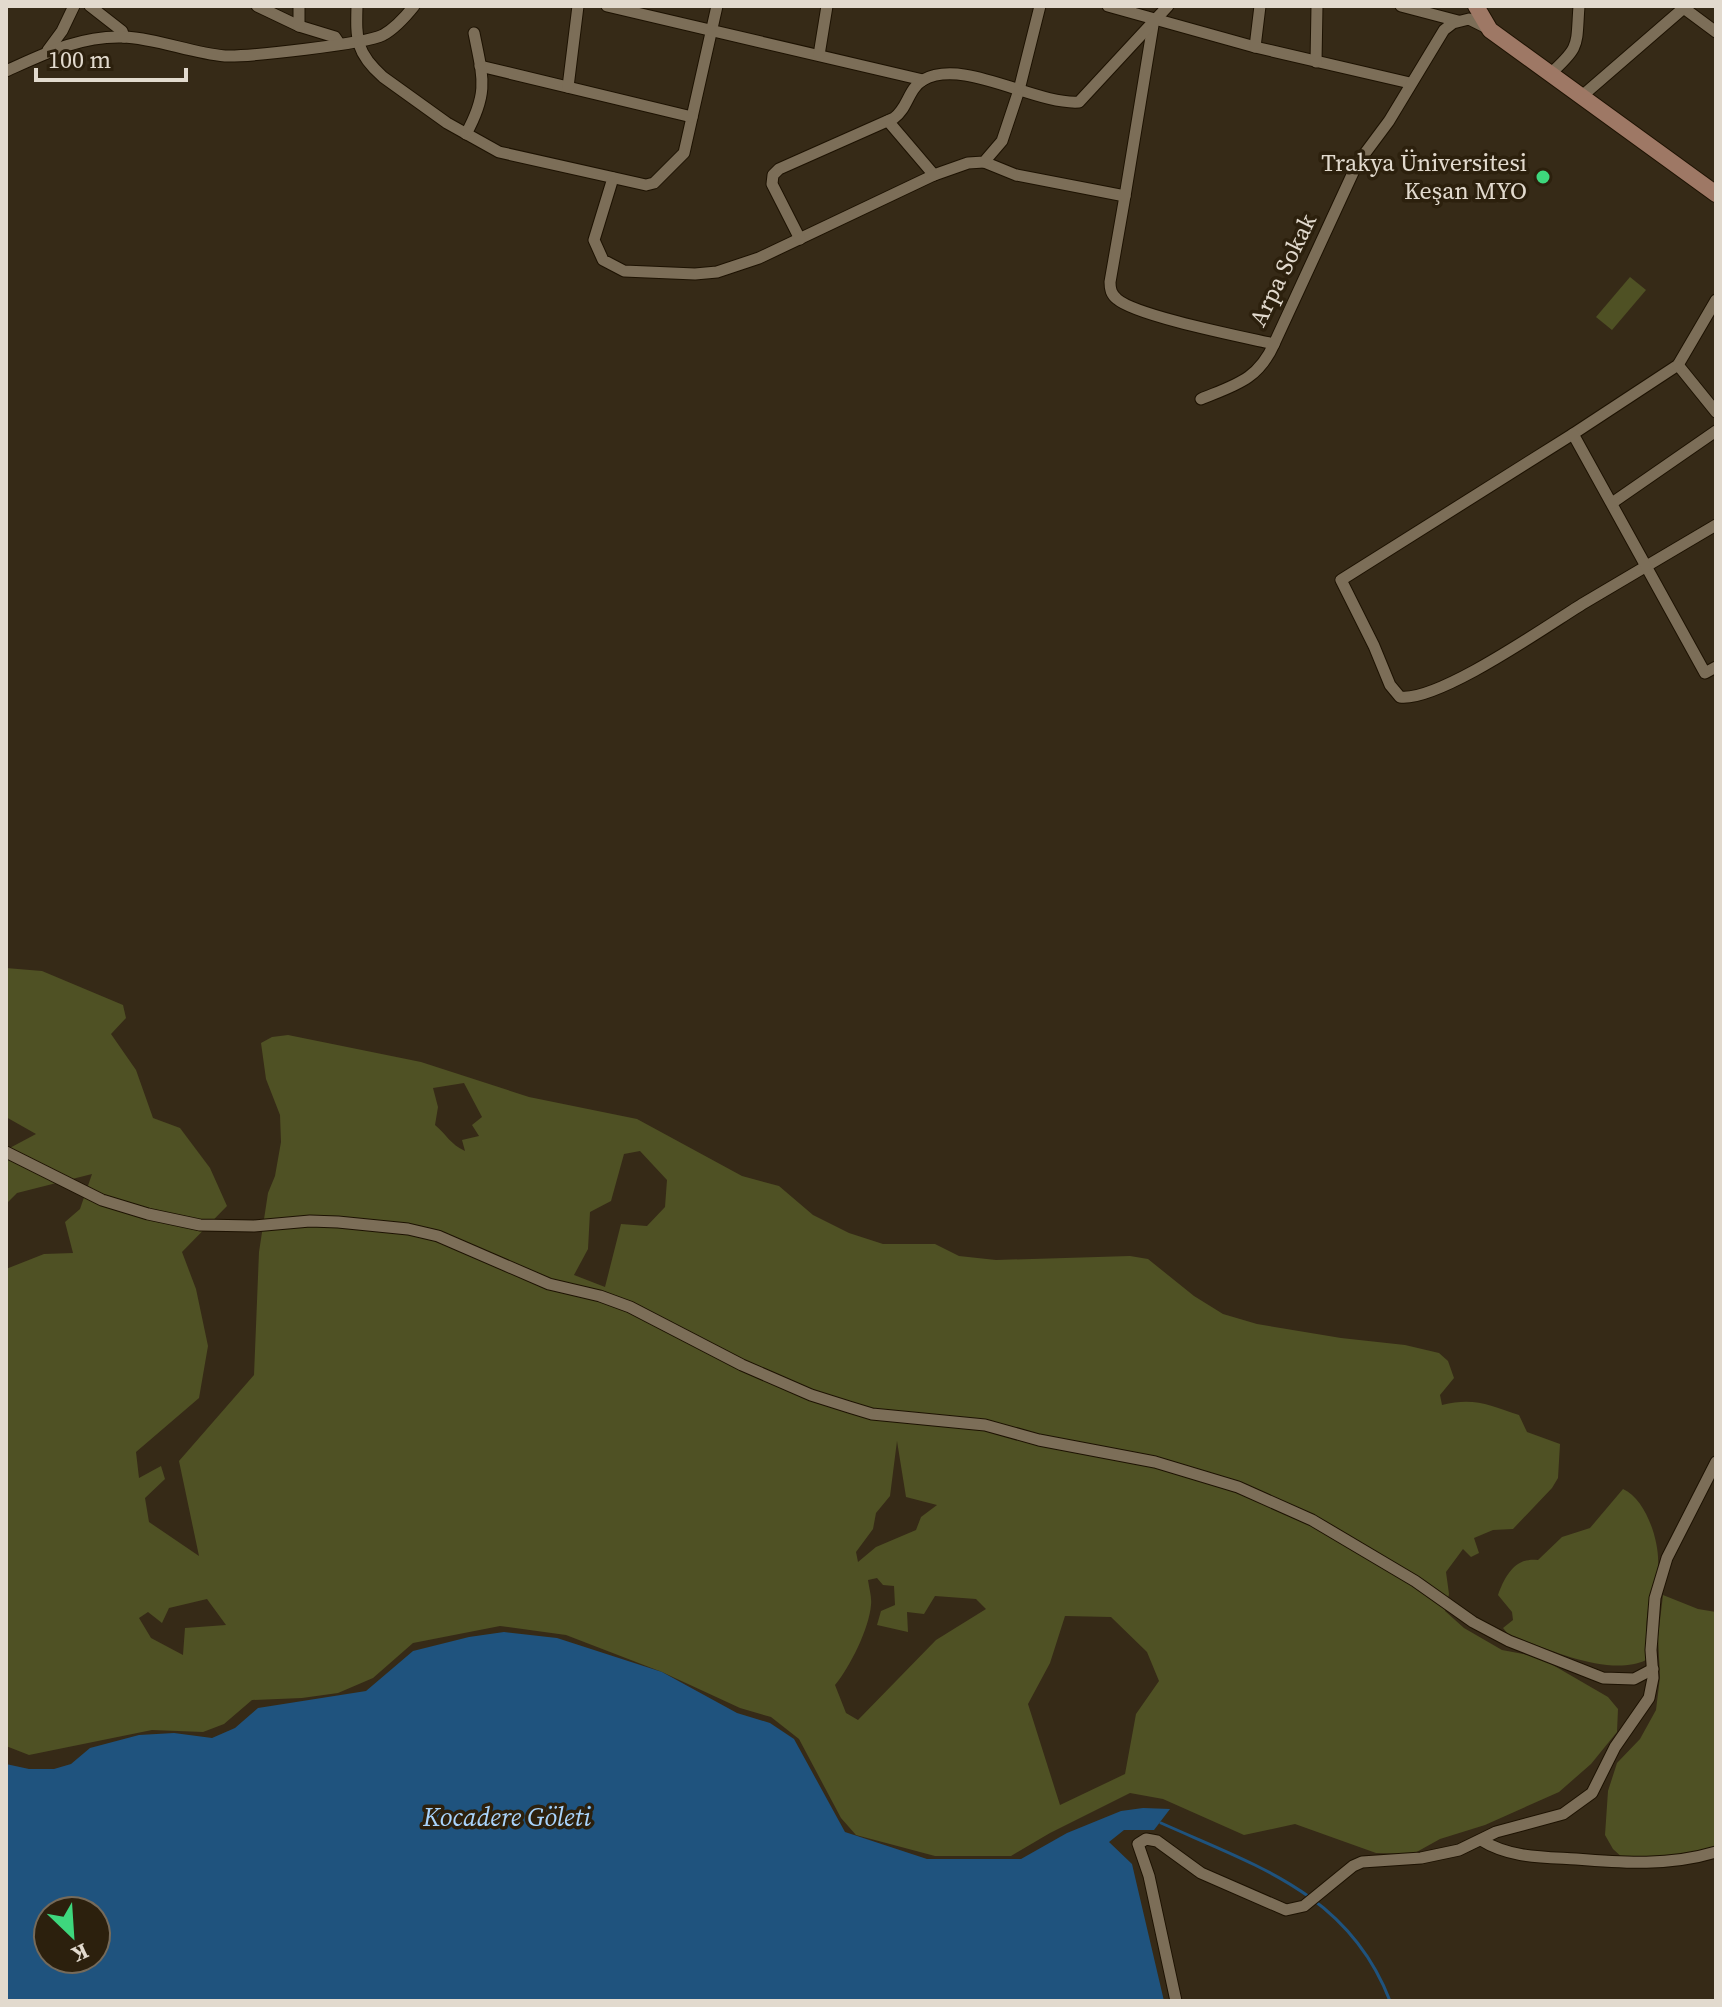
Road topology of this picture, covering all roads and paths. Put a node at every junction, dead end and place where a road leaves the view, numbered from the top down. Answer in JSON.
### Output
{"nodes":[{"id":1,"x":74,"y":6,"type":"edge"},
{"id":2,"x":90,"y":6,"type":"edge"},
{"id":3,"x":257,"y":6,"type":"edge"},
{"id":4,"x":299,"y":6,"type":"edge"},
{"id":5,"x":357,"y":6,"type":"edge"},
{"id":6,"x":414,"y":6,"type":"edge"},
{"id":7,"x":578,"y":6,"type":"edge"},
{"id":8,"x":607,"y":6,"type":"edge"},
{"id":9,"x":717,"y":6,"type":"edge"},
{"id":10,"x":827,"y":6,"type":"edge"},
{"id":11,"x":1040,"y":6,"type":"edge"},
{"id":12,"x":1108,"y":6,"type":"edge"},
{"id":13,"x":1170,"y":6,"type":"edge"},
{"id":14,"x":1260,"y":6,"type":"edge"},
{"id":15,"x":1317,"y":6,"type":"edge"},
{"id":16,"x":1401,"y":6,"type":"edge"},
{"id":17,"x":1579,"y":6,"type":"edge"},
{"id":18,"x":1684,"y":7,"type":"edge"},
{"id":19,"x":1469,"y":13,"type":"edge"},
{"id":20,"x":1154,"y":19,"type":"junction"},
{"id":21,"x":1176,"y":25,"type":"junction"},
{"id":22,"x":299,"y":26,"type":"junction"},
{"id":23,"x":711,"y":31,"type":"junction"},
{"id":24,"x":1716,"y":32,"type":"edge"},
{"id":25,"x":474,"y":33,"type":"dead end"},
{"id":26,"x":124,"y":37,"type":"junction"},
{"id":27,"x":356,"y":41,"type":"junction"},
{"id":28,"x":339,"y":43,"type":"junction"},
{"id":29,"x":1255,"y":47,"type":"junction"},
{"id":30,"x":43,"y":54,"type":"junction"},
{"id":31,"x":819,"y":55,"type":"junction"},
{"id":32,"x":1316,"y":62,"type":"junction"},
{"id":33,"x":480,"y":66,"type":"junction"},
{"id":34,"x":6,"y":71,"type":"edge"},
{"id":35,"x":1550,"y":74,"type":"junction"},
{"id":36,"x":902,"y":75,"type":"junction"},
{"id":37,"x":923,"y":80,"type":"junction"},
{"id":38,"x":1410,"y":83,"type":"junction"},
{"id":39,"x":568,"y":87,"type":"junction"},
{"id":40,"x":913,"y":90,"type":"junction"},
{"id":41,"x":1019,"y":90,"type":"junction"},
{"id":42,"x":1582,"y":96,"type":"junction"},
{"id":43,"x":692,"y":117,"type":"junction"},
{"id":44,"x":888,"y":121,"type":"junction"},
{"id":45,"x":466,"y":134,"type":"junction"},
{"id":46,"x":984,"y":162,"type":"junction"},
{"id":47,"x":934,"y":175,"type":"junction"},
{"id":48,"x":613,"y":178,"type":"junction"},
{"id":49,"x":1716,"y":194,"type":"edge"},
{"id":50,"x":1125,"y":196,"type":"junction"},
{"id":51,"x":800,"y":239,"type":"junction"},
{"id":52,"x":1716,"y":300,"type":"edge"},
{"id":53,"x":1274,"y":344,"type":"junction"},
{"id":54,"x":1678,"y":365,"type":"junction"},
{"id":55,"x":1201,"y":399,"type":"dead end"},
{"id":56,"x":1716,"y":412,"type":"edge"},
{"id":57,"x":1716,"y":431,"type":"edge"},
{"id":58,"x":1573,"y":434,"type":"junction"},
{"id":59,"x":1612,"y":503,"type":"junction"},
{"id":60,"x":1716,"y":525,"type":"edge"},
{"id":61,"x":1645,"y":567,"type":"junction"},
{"id":62,"x":1716,"y":667,"type":"edge"},
{"id":63,"x":6,"y":1152,"type":"edge"},
{"id":64,"x":1716,"y":1462,"type":"edge"},
{"id":65,"x":1653,"y":1669,"type":"junction"},
{"id":66,"x":1481,"y":1840,"type":"junction"},
{"id":67,"x":1716,"y":1852,"type":"edge"},
{"id":68,"x":1176,"y":2001,"type":"edge"}],
"edges":[{"from":1,"to":30,"type":"street"},
{"from":2,"to":26,"type":"street"},
{"from":3,"to":22,"type":"street"},
{"from":4,"to":22,"type":"street"},
{"from":5,"to":27,"type":"street"},
{"from":6,"to":27,"type":"street"},
{"from":7,"to":39,"type":"street"},
{"from":8,"to":23,"type":"street"},
{"from":9,"to":23,"type":"street"},
{"from":10,"to":31,"type":"street"},
{"from":11,"to":41,"type":"street"},
{"from":12,"to":20,"type":"street"},
{"from":13,"to":20,"type":"street"},
{"from":13,"to":21,"type":"street"},
{"from":14,"to":29,"type":"street"},
{"from":15,"to":32,"type":"street"},
{"from":16,"to":19,"type":"street"},
{"from":17,"to":35,"type":"street"},
{"from":18,"to":24,"type":"street"},
{"from":18,"to":42,"type":"street"},
{"from":19,"to":35,"type":"main road"},
{"from":19,"to":38,"type":"street","name":"Arpa Sokak"},
{"from":20,"to":21,"type":"street"},
{"from":20,"to":41,"type":"street"},
{"from":20,"to":50,"type":"street"},
{"from":21,"to":29,"type":"street"},
{"from":22,"to":28,"type":"street"},
{"from":23,"to":31,"type":"street"},
{"from":23,"to":43,"type":"street"},
{"from":25,"to":33,"type":"street"},
{"from":26,"to":28,"type":"street"},
{"from":26,"to":30,"type":"street"},
{"from":27,"to":28,"type":"street"},
{"from":27,"to":45,"type":"street"},
{"from":29,"to":32,"type":"street"},
{"from":30,"to":34,"type":"street"},
{"from":31,"to":36,"type":"street"},
{"from":32,"to":38,"type":"street"},
{"from":33,"to":39,"type":"street"},
{"from":33,"to":45,"type":"street"},
{"from":35,"to":42,"type":"main road"},
{"from":36,"to":37,"type":"street"},
{"from":36,"to":40,"type":"street"},
{"from":37,"to":40,"type":"street"},
{"from":37,"to":41,"type":"street"},
{"from":38,"to":53,"type":"street","name":"Arpa Sokak"},
{"from":39,"to":43,"type":"street"},
{"from":40,"to":44,"type":"street"},
{"from":41,"to":46,"type":"street"},
{"from":42,"to":49,"type":"main road"},
{"from":43,"to":48,"type":"street"},
{"from":44,"to":47,"type":"street"},
{"from":44,"to":51,"type":"street"},
{"from":45,"to":48,"type":"street"},
{"from":46,"to":47,"type":"street"},
{"from":46,"to":50,"type":"street"},
{"from":47,"to":51,"type":"street"},
{"from":48,"to":51,"type":"street"},
{"from":50,"to":53,"type":"street","name":"Arpa Sokak"},
{"from":52,"to":54,"type":"street"},
{"from":53,"to":55,"type":"street"},
{"from":54,"to":56,"type":"street"},
{"from":54,"to":58,"type":"street"},
{"from":57,"to":59,"type":"street"},
{"from":58,"to":59,"type":"street"},
{"from":58,"to":61,"type":"street"},
{"from":59,"to":61,"type":"street"},
{"from":60,"to":61,"type":"street"},
{"from":61,"to":62,"type":"street"},
{"from":63,"to":65,"type":"street"},
{"from":64,"to":65,"type":"street"},
{"from":65,"to":66,"type":"street"},
{"from":66,"to":67,"type":"street"},
{"from":66,"to":68,"type":"street"}]}
